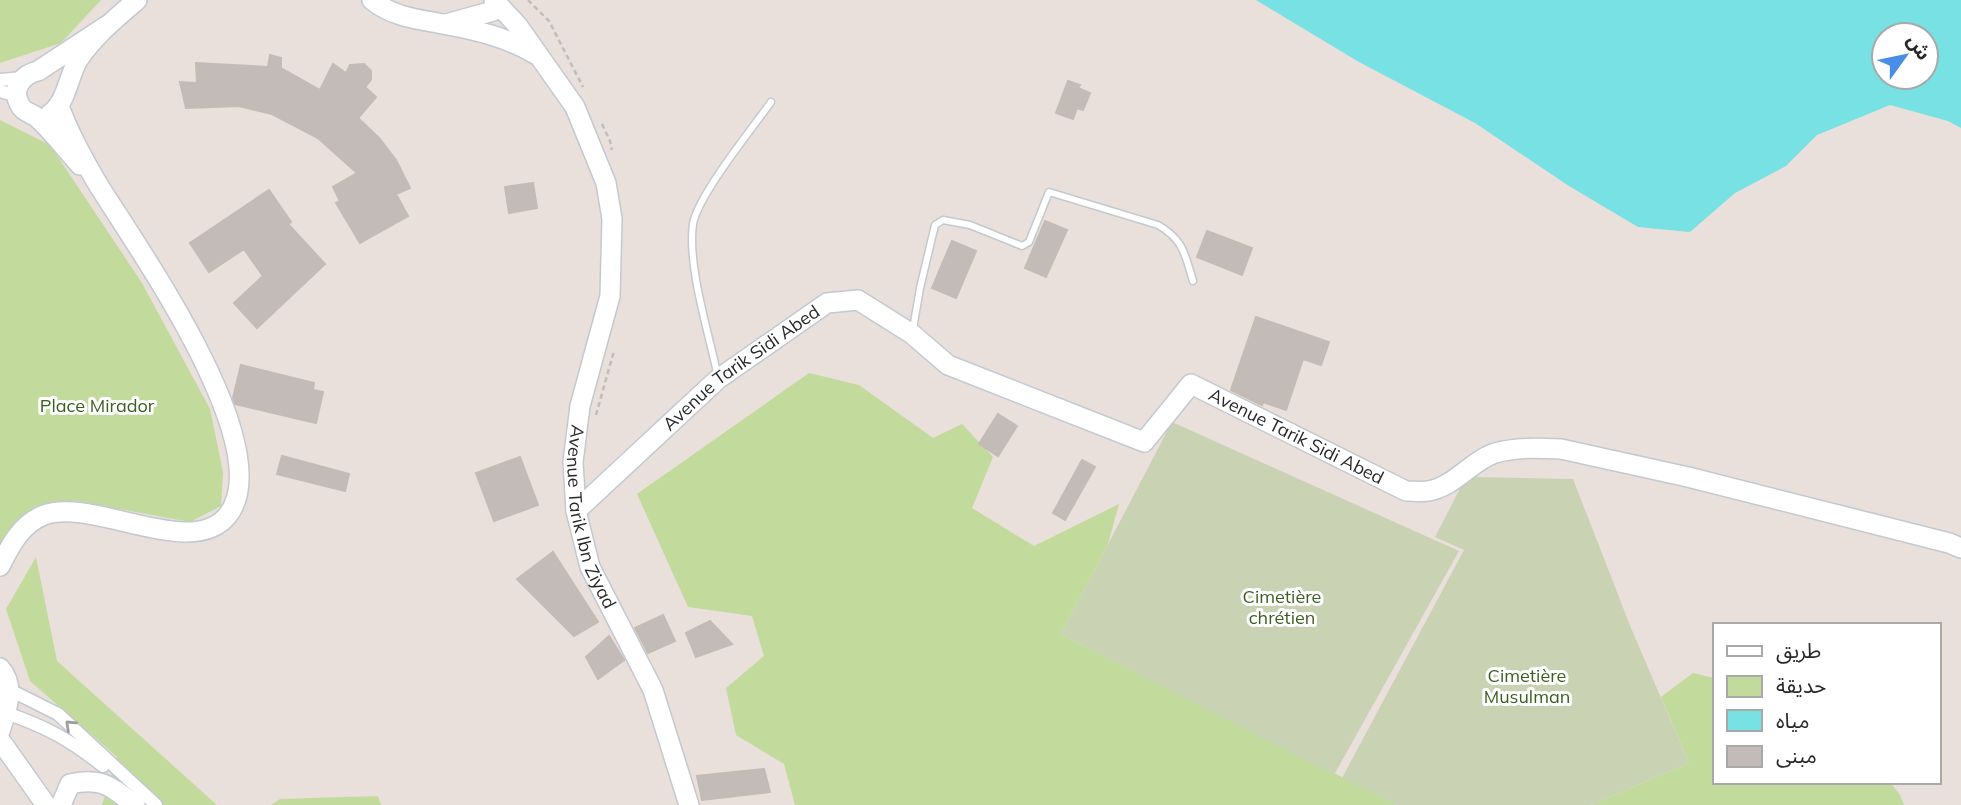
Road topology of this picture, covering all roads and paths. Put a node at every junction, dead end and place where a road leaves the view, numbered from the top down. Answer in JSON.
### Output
{"nodes":[{"id":1,"x":137,"y":0,"type":"edge"},
{"id":2,"x":372,"y":0,"type":"edge"},
{"id":3,"x":497,"y":4,"type":"edge"},
{"id":4,"x":475,"y":8,"type":"edge"},
{"id":5,"x":445,"y":24,"type":"junction"},
{"id":6,"x":108,"y":25,"type":"junction"},
{"id":7,"x":518,"y":26,"type":"junction"},
{"id":8,"x":492,"y":35,"type":"junction"},
{"id":9,"x":540,"y":57,"type":"junction"},
{"id":10,"x":0,"y":80,"type":"edge"},
{"id":11,"x":19,"y":84,"type":"edge"},
{"id":12,"x":771,"y":102,"type":"dead end"},
{"id":13,"x":60,"y":103,"type":"junction"},
{"id":14,"x":34,"y":116,"type":"junction"},
{"id":15,"x":97,"y":183,"type":"junction"},
{"id":16,"x":1193,"y":281,"type":"dead end"},
{"id":17,"x":912,"y":334,"type":"junction"},
{"id":18,"x":718,"y":379,"type":"junction"},
{"id":19,"x":576,"y":510,"type":"junction"},
{"id":20,"x":1961,"y":548,"type":"edge"},
{"id":21,"x":0,"y":566,"type":"edge"},
{"id":22,"x":4,"y":673,"type":"edge"},
{"id":23,"x":3,"y":722,"type":"edge"},
{"id":24,"x":0,"y":740,"type":"edge"},
{"id":25,"x":46,"y":805,"type":"edge"},
{"id":26,"x":61,"y":805,"type":"edge"},
{"id":27,"x":135,"y":805,"type":"edge"},
{"id":28,"x":146,"y":805,"type":"edge"},
{"id":29,"x":156,"y":805,"type":"edge"},
{"id":30,"x":689,"y":805,"type":"edge"}],
"edges":[{"from":1,"to":6,"type":"street"},
{"from":2,"to":5,"type":"street"},
{"from":3,"to":4,"type":"street"},
{"from":3,"to":7,"type":"street","name":"Avenue Tarik Ibn Ziyad"},
{"from":4,"to":5,"type":"street"},
{"from":5,"to":8,"type":"street"},
{"from":6,"to":11,"type":"street"},
{"from":6,"to":13,"type":"street"},
{"from":7,"to":8,"type":"street"},
{"from":7,"to":9,"type":"street","name":"Avenue Tarik Ibn Ziyad"},
{"from":8,"to":9,"type":"street"},
{"from":9,"to":19,"type":"street","name":"Avenue Tarik Ibn Ziyad"},
{"from":10,"to":11,"type":"street"},
{"from":11,"to":13,"type":"street"},
{"from":11,"to":14,"type":"street"},
{"from":12,"to":18,"type":"lane"},
{"from":13,"to":14,"type":"street"},
{"from":13,"to":15,"type":"street"},
{"from":14,"to":15,"type":"street"},
{"from":15,"to":21,"type":"street"},
{"from":16,"to":17,"type":"lane"},
{"from":17,"to":18,"type":"street","name":"Avenue Tarik Sidi Abed"},
{"from":17,"to":20,"type":"street","name":"Avenue Tarik Sidi Abed"},
{"from":18,"to":19,"type":"street","name":"Avenue Tarik Sidi Abed"},
{"from":19,"to":30,"type":"street","name":"Avenue Tarik Ibn Ziyad"},
{"from":22,"to":23,"type":"street"},
{"from":29,"to":22,"type":"street","one_way":true},
{"from":23,"to":28,"type":"street"},
{"from":24,"to":25,"type":"street"},
{"from":26,"to":27,"type":"street"}]}
